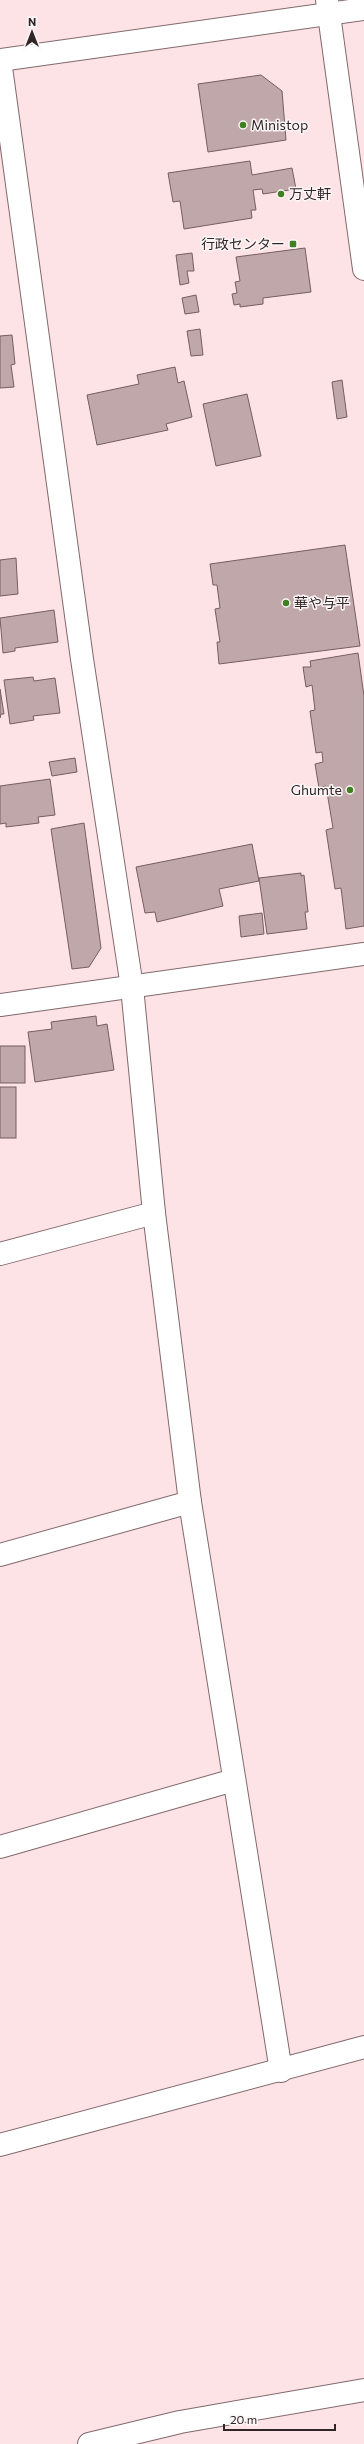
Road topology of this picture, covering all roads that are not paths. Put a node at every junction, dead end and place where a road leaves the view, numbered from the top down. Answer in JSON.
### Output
{"nodes":[{"id":1,"x":328,"y":7,"type":"edge"},
{"id":2,"x":364,"y":9,"type":"edge"},
{"id":3,"x":0,"y":60,"type":"edge"},
{"id":4,"x":364,"y":269,"type":"edge"},
{"id":5,"x":364,"y":954,"type":"edge"},
{"id":6,"x":132,"y":987,"type":"junction"},
{"id":7,"x":0,"y":1005,"type":"edge"},
{"id":8,"x":154,"y":1213,"type":"junction"},
{"id":9,"x":0,"y":1254,"type":"edge"},
{"id":10,"x":190,"y":1502,"type":"junction"},
{"id":11,"x":0,"y":1555,"type":"edge"},
{"id":12,"x":234,"y":1780,"type":"junction"},
{"id":13,"x":0,"y":1847,"type":"edge"},
{"id":14,"x":364,"y":2047,"type":"edge"},
{"id":15,"x":281,"y":2071,"type":"junction"},
{"id":16,"x":0,"y":2144,"type":"edge"},
{"id":17,"x":364,"y":2390,"type":"edge"},
{"id":18,"x":89,"y":2444,"type":"edge"}],
"edges":[{"from":1,"to":2,"type":"street"},
{"from":1,"to":3,"type":"street"},
{"from":1,"to":4,"type":"street"},
{"from":3,"to":6,"type":"street"},
{"from":5,"to":6,"type":"street"},
{"from":6,"to":7,"type":"street"},
{"from":6,"to":8,"type":"street"},
{"from":8,"to":9,"type":"street"},
{"from":8,"to":10,"type":"street"},
{"from":10,"to":11,"type":"street"},
{"from":10,"to":12,"type":"street"},
{"from":12,"to":13,"type":"street"},
{"from":12,"to":15,"type":"street"},
{"from":14,"to":15,"type":"street"},
{"from":15,"to":16,"type":"street"},
{"from":17,"to":18,"type":"street"}]}
